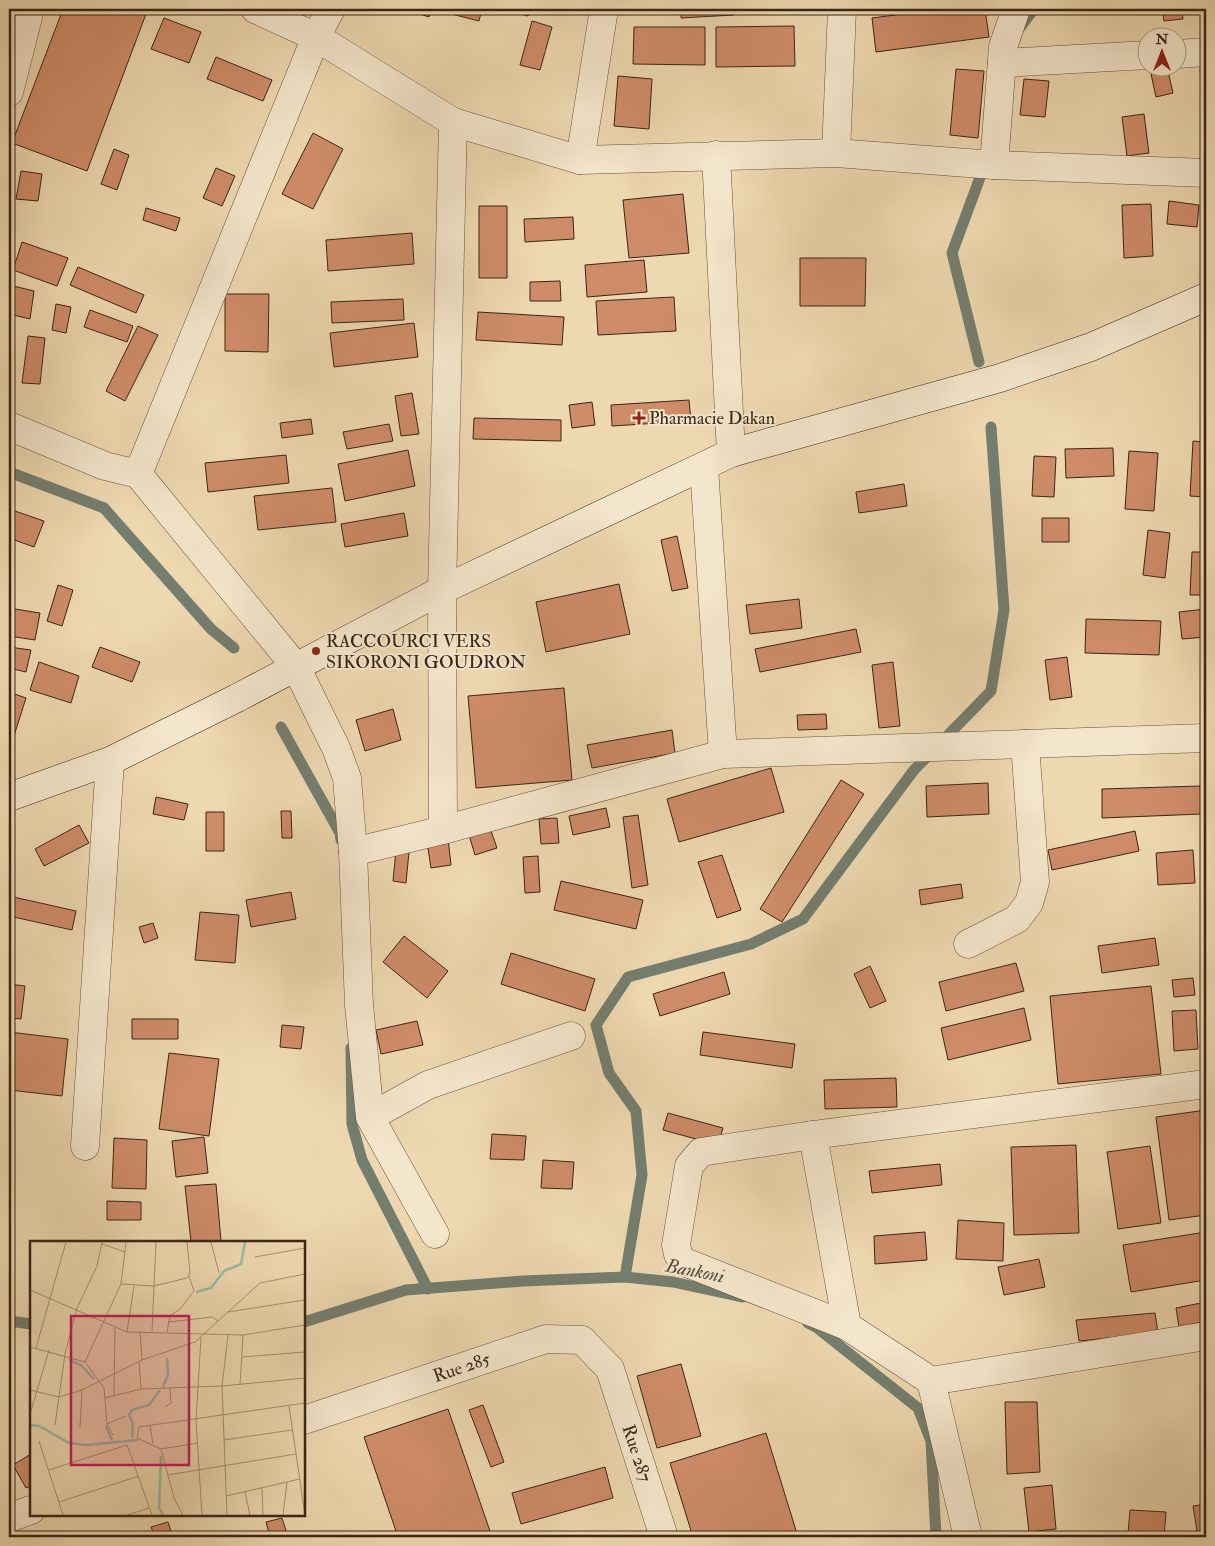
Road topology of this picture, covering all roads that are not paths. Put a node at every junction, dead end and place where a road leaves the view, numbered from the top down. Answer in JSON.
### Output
{"nodes":[{"id":1,"x":30,"y":9,"type":"edge"},
{"id":2,"x":255,"y":9,"type":"edge"},
{"id":3,"x":331,"y":9,"type":"edge"},
{"id":4,"x":604,"y":9,"type":"edge"},
{"id":5,"x":842,"y":9,"type":"edge"},
{"id":6,"x":1016,"y":9,"type":"edge"},
{"id":7,"x":316,"y":37,"type":"junction"},
{"id":8,"x":1206,"y":52,"type":"edge"},
{"id":9,"x":1188,"y":53,"type":"edge"},
{"id":10,"x":1138,"y":56,"type":"edge"},
{"id":11,"x":1002,"y":63,"type":"junction"},
{"id":12,"x":9,"y":92,"type":"edge"},
{"id":13,"x":453,"y":122,"type":"junction"},
{"id":14,"x":836,"y":153,"type":"junction"},
{"id":15,"x":716,"y":155,"type":"junction"},
{"id":16,"x":580,"y":160,"type":"junction"},
{"id":17,"x":994,"y":165,"type":"junction"},
{"id":18,"x":1206,"y":173,"type":"edge"},
{"id":19,"x":1206,"y":297,"type":"edge"},
{"id":20,"x":9,"y":426,"type":"edge"},
{"id":21,"x":731,"y":453,"type":"junction"},
{"id":22,"x":704,"y":466,"type":"junction"},
{"id":23,"x":138,"y":474,"type":"junction"},
{"id":24,"x":442,"y":590,"type":"junction"},
{"id":25,"x":296,"y":667,"type":"junction"},
{"id":26,"x":1206,"y":738,"type":"edge"},
{"id":27,"x":1026,"y":744,"type":"junction"},
{"id":28,"x":723,"y":754,"type":"junction"},
{"id":29,"x":110,"y":761,"type":"junction"},
{"id":30,"x":9,"y":797,"type":"edge"},
{"id":31,"x":443,"y":830,"type":"junction"},
{"id":32,"x":353,"y":852,"type":"junction"},
{"id":33,"x":968,"y":944,"type":"dead end"},
{"id":34,"x":571,"y":1036,"type":"dead end"},
{"id":35,"x":1206,"y":1084,"type":"edge"},
{"id":36,"x":370,"y":1118,"type":"junction"},
{"id":37,"x":813,"y":1134,"type":"junction"},
{"id":38,"x":85,"y":1146,"type":"dead end"},
{"id":39,"x":435,"y":1234,"type":"dead end"},
{"id":40,"x":847,"y":1326,"type":"junction"},
{"id":41,"x":1206,"y":1336,"type":"edge"},
{"id":42,"x":610,"y":1369,"type":"joint"},
{"id":43,"x":931,"y":1381,"type":"junction"},
{"id":44,"x":305,"y":1420,"type":"edge"},
{"id":45,"x":30,"y":1510,"type":"edge"},
{"id":46,"x":9,"y":1518,"type":"edge"},
{"id":47,"x":664,"y":1537,"type":"edge"},
{"id":48,"x":968,"y":1537,"type":"edge"}],
"edges":[{"from":1,"to":12,"type":"street"},
{"from":2,"to":7,"type":"street"},
{"from":3,"to":7,"type":"street"},
{"from":4,"to":16,"type":"street"},
{"from":5,"to":14,"type":"street"},
{"from":6,"to":11,"type":"street"},
{"from":7,"to":13,"type":"street"},
{"from":7,"to":23,"type":"street"},
{"from":8,"to":9,"type":"street"},
{"from":10,"to":11,"type":"street"},
{"from":11,"to":17,"type":"street"},
{"from":13,"to":16,"type":"street"},
{"from":13,"to":24,"type":"street"},
{"from":14,"to":15,"type":"street"},
{"from":14,"to":17,"type":"street"},
{"from":15,"to":16,"type":"street"},
{"from":15,"to":21,"type":"street"},
{"from":17,"to":18,"type":"street"},
{"from":19,"to":21,"type":"street"},
{"from":20,"to":23,"type":"street"},
{"from":21,"to":22,"type":"street"},
{"from":22,"to":24,"type":"street"},
{"from":22,"to":28,"type":"street"},
{"from":23,"to":25,"type":"street"},
{"from":24,"to":25,"type":"street"},
{"from":24,"to":31,"type":"street"},
{"from":25,"to":29,"type":"street"},
{"from":25,"to":32,"type":"street"},
{"from":26,"to":27,"type":"street"},
{"from":27,"to":28,"type":"street"},
{"from":27,"to":33,"type":"street"},
{"from":28,"to":31,"type":"street"},
{"from":29,"to":30,"type":"street"},
{"from":29,"to":38,"type":"street"},
{"from":31,"to":32,"type":"street"},
{"from":32,"to":36,"type":"street"},
{"from":34,"to":36,"type":"street"},
{"from":35,"to":37,"type":"street"},
{"from":36,"to":39,"type":"street"},
{"from":37,"to":40,"type":"street"},
{"from":37,"to":40,"type":"street"},
{"from":40,"to":43,"type":"street"},
{"from":41,"to":43,"type":"street"},
{"from":42,"to":44,"type":"street","name":"Rue 285"},
{"from":42,"to":47,"type":"street","name":"Rue 287"},
{"from":43,"to":48,"type":"street"},
{"from":45,"to":46,"type":"street"}]}
